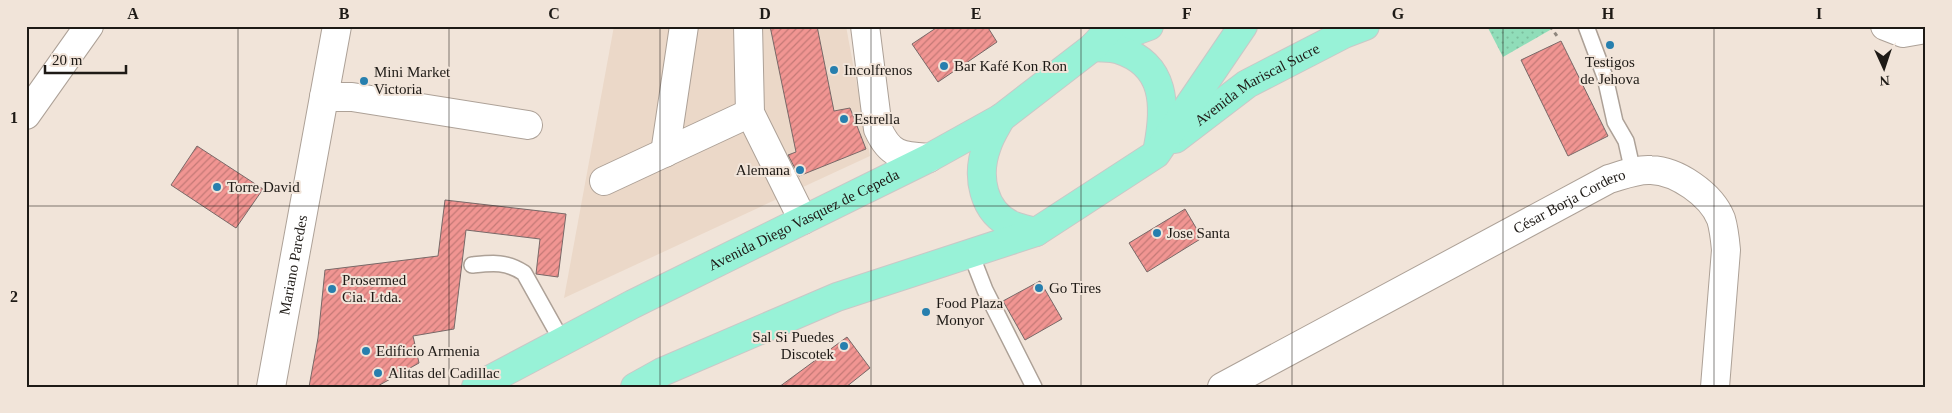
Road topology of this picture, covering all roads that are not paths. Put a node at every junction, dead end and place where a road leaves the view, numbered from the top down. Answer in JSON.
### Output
{"nodes":[{"id":1,"x":89,"y":26,"type":"edge"},
{"id":2,"x":337,"y":26,"type":"edge"},
{"id":3,"x":684,"y":26,"type":"edge"},
{"id":4,"x":748,"y":26,"type":"edge"},
{"id":5,"x":865,"y":26,"type":"edge"},
{"id":6,"x":1112,"y":26,"type":"edge"},
{"id":7,"x":1150,"y":26,"type":"edge"},
{"id":8,"x":1243,"y":26,"type":"edge"},
{"id":9,"x":1365,"y":26,"type":"edge"},
{"id":10,"x":1586,"y":26,"type":"edge"},
{"id":11,"x":1885,"y":26,"type":"edge"},
{"id":12,"x":1926,"y":29,"type":"edge"},
{"id":13,"x":1093,"y":47,"type":"junction"},
{"id":14,"x":324,"y":98,"type":"junction"},
{"id":15,"x":750,"y":113,"type":"junction"},
{"id":16,"x":26,"y":115,"type":"edge"},
{"id":17,"x":1001,"y":118,"type":"junction"},
{"id":18,"x":528,"y":125,"type":"dead end"},
{"id":19,"x":665,"y":153,"type":"junction"},
{"id":20,"x":1156,"y":154,"type":"junction"},
{"id":21,"x":929,"y":158,"type":"junction"},
{"id":22,"x":1633,"y":172,"type":"junction"},
{"id":23,"x":604,"y":181,"type":"dead end"},
{"id":24,"x":803,"y":220,"type":"junction"},
{"id":25,"x":1036,"y":232,"type":"junction"},
{"id":26,"x":970,"y":254,"type":"junction"},
{"id":27,"x":472,"y":265,"type":"dead end"},
{"id":28,"x":562,"y":342,"type":"junction"},
{"id":29,"x":1267,"y":375,"type":"edge"},
{"id":30,"x":271,"y":387,"type":"edge"},
{"id":31,"x":476,"y":387,"type":"edge"},
{"id":32,"x":635,"y":387,"type":"edge"},
{"id":33,"x":1034,"y":387,"type":"edge"},
{"id":34,"x":1222,"y":387,"type":"edge"},
{"id":35,"x":1715,"y":387,"type":"edge"}],
"edges":[{"from":1,"to":16,"type":"street"},
{"from":2,"to":14,"type":"street","name":"Mariano Paredes"},
{"from":3,"to":19,"type":"street"},
{"from":4,"to":15,"type":"street"},
{"from":5,"to":21,"type":"street"},
{"from":6,"to":13,"type":"main road","name":"Avenida Diego Vasquez de Cepeda"},
{"from":7,"to":13,"type":"main road"},
{"from":8,"to":20,"type":"main road"},
{"from":9,"to":20,"type":"main road","name":"Avenida Mariscal Sucre"},
{"from":10,"to":22,"type":"lane"},
{"from":11,"to":12,"type":"street"},
{"from":13,"to":17,"type":"main road","name":"Avenida Diego Vasquez de Cepeda"},
{"from":13,"to":20,"type":"main road"},
{"from":14,"to":18,"type":"street"},
{"from":14,"to":30,"type":"street","name":"Mariano Paredes"},
{"from":15,"to":19,"type":"street"},
{"from":15,"to":24,"type":"street"},
{"from":17,"to":21,"type":"main road","name":"Avenida Diego Vasquez de Cepeda"},
{"from":17,"to":25,"type":"main road"},
{"from":19,"to":23,"type":"street"},
{"from":20,"to":25,"type":"main road"},
{"from":21,"to":24,"type":"main road","name":"Avenida Diego Vasquez de Cepeda"},
{"from":22,"to":29,"type":"street","name":"César Borja Cordero"},
{"from":22,"to":35,"type":"street","name":"César Borja Cordero"},
{"from":24,"to":28,"type":"main road","name":"Avenida Diego Vasquez de Cepeda"},
{"from":25,"to":26,"type":"main road"},
{"from":26,"to":32,"type":"main road"},
{"from":26,"to":33,"type":"lane"},
{"from":27,"to":28,"type":"lane"},
{"from":28,"to":31,"type":"main road","name":"Avenida Diego Vasquez de Cepeda"},
{"from":29,"to":34,"type":"street","name":"César Borja Cordero"}]}
